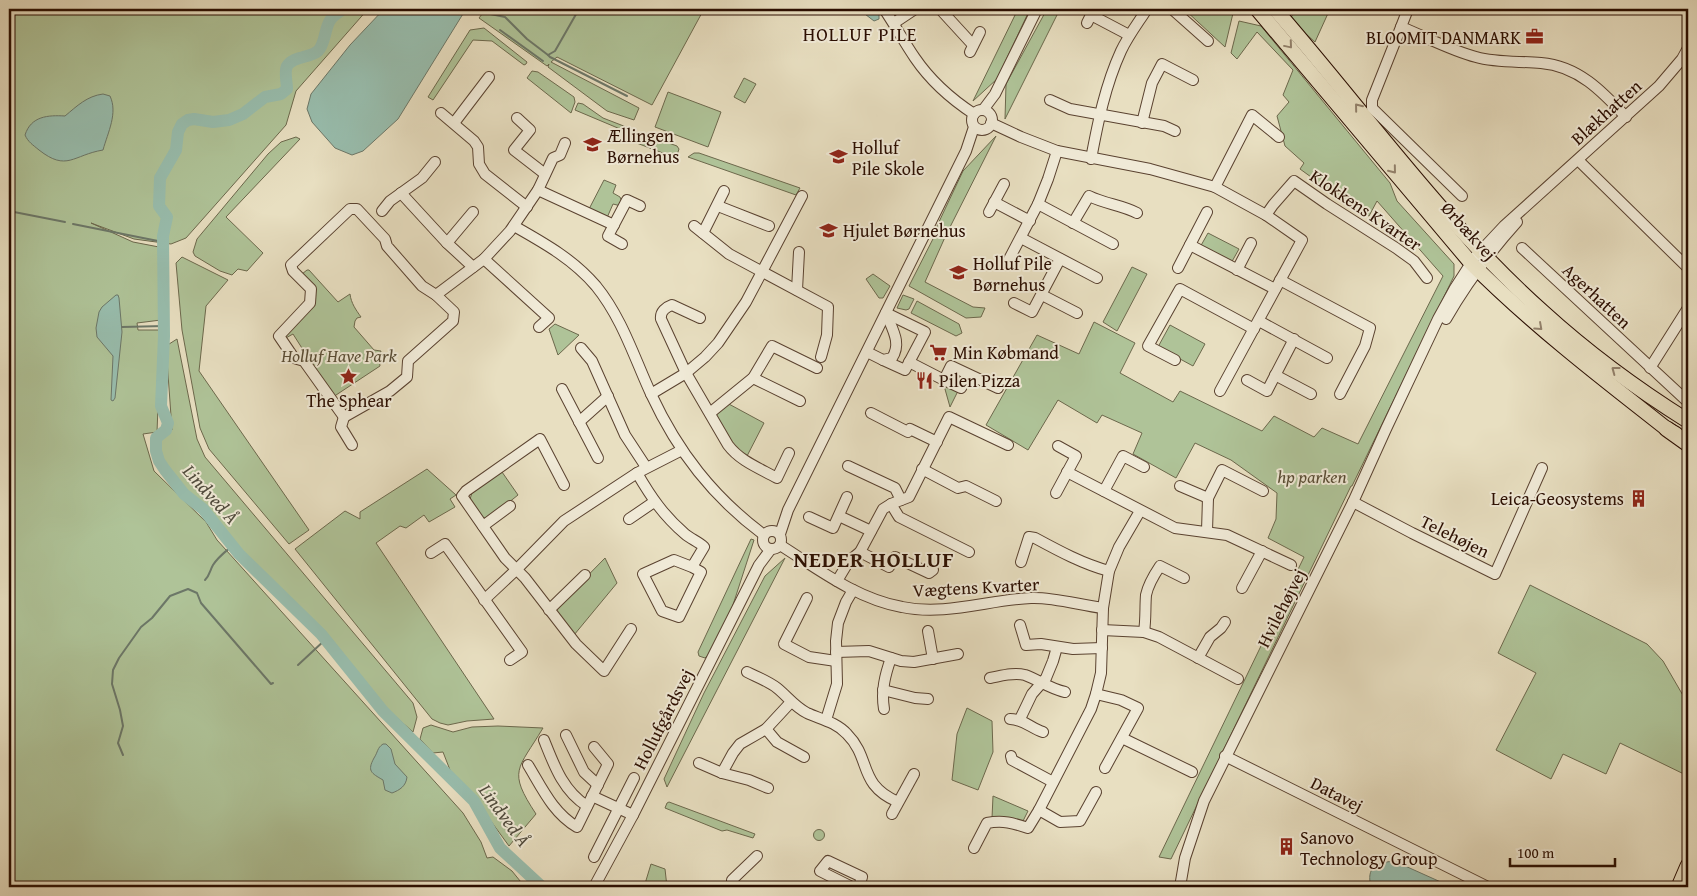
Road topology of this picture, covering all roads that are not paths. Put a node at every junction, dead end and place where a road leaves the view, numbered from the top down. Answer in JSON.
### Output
{"nodes":[{"id":1,"x":884,"y":9,"type":"edge"},
{"id":2,"x":915,"y":9,"type":"edge"},
{"id":3,"x":940,"y":9,"type":"edge"},
{"id":4,"x":1037,"y":9,"type":"edge"},
{"id":5,"x":1147,"y":9,"type":"edge"},
{"id":6,"x":1172,"y":9,"type":"edge"},
{"id":7,"x":1257,"y":9,"type":"edge"},
{"id":8,"x":1275,"y":9,"type":"edge"},
{"id":9,"x":1408,"y":9,"type":"edge"},
{"id":10,"x":1091,"y":16,"type":"edge"},
{"id":11,"x":894,"y":23,"type":"junction"},
{"id":12,"x":1401,"y":27,"type":"junction"},
{"id":13,"x":980,"y":32,"type":"dead end"},
{"id":14,"x":1129,"y":36,"type":"junction"},
{"id":15,"x":1208,"y":41,"type":"dead end"},
{"id":16,"x":1688,"y":48,"type":"edge"},
{"id":17,"x":489,"y":77,"type":"dead end"},
{"id":18,"x":1193,"y":80,"type":"dead end"},
{"id":19,"x":1050,"y":100,"type":"dead end"},
{"id":20,"x":441,"y":113,"type":"dead end"},
{"id":21,"x":984,"y":115,"type":"junction"},
{"id":22,"x":1099,"y":115,"type":"junction"},
{"id":23,"x":1626,"y":117,"type":"junction"},
{"id":24,"x":517,"y":118,"type":"dead end"},
{"id":25,"x":454,"y":123,"type":"junction"},
{"id":26,"x":1142,"y":123,"type":"junction"},
{"id":27,"x":978,"y":128,"type":"junction"},
{"id":28,"x":1175,"y":130,"type":"dead end"},
{"id":29,"x":1278,"y":137,"type":"dead end"},
{"id":30,"x":565,"y":143,"type":"dead end"},
{"id":31,"x":1057,"y":151,"type":"junction"},
{"id":32,"x":1091,"y":159,"type":"junction"},
{"id":33,"x":1578,"y":160,"type":"junction"},
{"id":34,"x":435,"y":162,"type":"dead end"},
{"id":35,"x":545,"y":174,"type":"junction"},
{"id":36,"x":1004,"y":184,"type":"dead end"},
{"id":37,"x":1215,"y":187,"type":"junction"},
{"id":38,"x":538,"y":190,"type":"junction"},
{"id":39,"x":724,"y":191,"type":"dead end"},
{"id":40,"x":401,"y":193,"type":"junction"},
{"id":41,"x":802,"y":196,"type":"dead end"},
{"id":42,"x":1462,"y":196,"type":"dead end"},
{"id":43,"x":1038,"y":204,"type":"junction"},
{"id":44,"x":640,"y":206,"type":"dead end"},
{"id":45,"x":718,"y":206,"type":"junction"},
{"id":46,"x":527,"y":207,"type":"junction"},
{"id":47,"x":382,"y":211,"type":"dead end"},
{"id":48,"x":473,"y":212,"type":"dead end"},
{"id":49,"x":1207,"y":212,"type":"dead end"},
{"id":50,"x":1138,"y":213,"type":"dead end"},
{"id":51,"x":1266,"y":215,"type":"junction"},
{"id":52,"x":1030,"y":221,"type":"junction"},
{"id":53,"x":1073,"y":223,"type":"junction"},
{"id":54,"x":614,"y":225,"type":"junction"},
{"id":55,"x":514,"y":226,"type":"junction"},
{"id":56,"x":694,"y":226,"type":"dead end"},
{"id":57,"x":769,"y":226,"type":"dead end"},
{"id":58,"x":703,"y":233,"type":"junction"},
{"id":59,"x":1020,"y":238,"type":"junction"},
{"id":60,"x":447,"y":243,"type":"junction"},
{"id":61,"x":1251,"y":243,"type":"dead end"},
{"id":62,"x":622,"y":244,"type":"dead end"},
{"id":63,"x":1113,"y":244,"type":"dead end"},
{"id":64,"x":1190,"y":245,"type":"junction"},
{"id":65,"x":1522,"y":248,"type":"dead end"},
{"id":66,"x":799,"y":252,"type":"dead end"},
{"id":67,"x":484,"y":259,"type":"junction"},
{"id":68,"x":1060,"y":259,"type":"junction"},
{"id":69,"x":1479,"y":260,"type":"junction"},
{"id":70,"x":1006,"y":265,"type":"dead end"},
{"id":71,"x":473,"y":267,"type":"junction"},
{"id":72,"x":1178,"y":268,"type":"dead end"},
{"id":73,"x":1688,"y":268,"type":"edge"},
{"id":74,"x":1237,"y":270,"type":"junction"},
{"id":75,"x":762,"y":271,"type":"junction"},
{"id":76,"x":1097,"y":278,"type":"dead end"},
{"id":77,"x":1427,"y":278,"type":"dead end"},
{"id":78,"x":1280,"y":280,"type":"junction"},
{"id":79,"x":1275,"y":289,"type":"junction"},
{"id":80,"x":797,"y":290,"type":"junction"},
{"id":81,"x":436,"y":295,"type":"junction"},
{"id":82,"x":1042,"y":295,"type":"junction"},
{"id":83,"x":1014,"y":303,"type":"dead end"},
{"id":84,"x":1688,"y":308,"type":"edge"},
{"id":85,"x":886,"y":313,"type":"junction"},
{"id":86,"x":1077,"y":313,"type":"dead end"},
{"id":87,"x":700,"y":318,"type":"dead end"},
{"id":88,"x":1256,"y":325,"type":"junction"},
{"id":89,"x":540,"y":327,"type":"dead end"},
{"id":90,"x":1294,"y":339,"type":"junction"},
{"id":91,"x":581,"y":348,"type":"dead end"},
{"id":92,"x":867,"y":352,"type":"junction"},
{"id":93,"x":821,"y":357,"type":"dead end"},
{"id":94,"x":1328,"y":358,"type":"dead end"},
{"id":95,"x":883,"y":360,"type":"junction"},
{"id":96,"x":1175,"y":360,"type":"dead end"},
{"id":97,"x":909,"y":362,"type":"junction"},
{"id":98,"x":817,"y":368,"type":"dead end"},
{"id":99,"x":1650,"y":368,"type":"junction"},
{"id":100,"x":686,"y":373,"type":"junction"},
{"id":101,"x":968,"y":374,"type":"junction"},
{"id":102,"x":1275,"y":375,"type":"junction"},
{"id":103,"x":753,"y":378,"type":"junction"},
{"id":104,"x":944,"y":380,"type":"junction"},
{"id":105,"x":1247,"y":380,"type":"dead end"},
{"id":106,"x":998,"y":388,"type":"dead end"},
{"id":107,"x":562,"y":389,"type":"dead end"},
{"id":108,"x":1220,"y":391,"type":"dead end"},
{"id":109,"x":651,"y":394,"type":"junction"},
{"id":110,"x":1311,"y":394,"type":"dead end"},
{"id":111,"x":1340,"y":394,"type":"dead end"},
{"id":112,"x":608,"y":396,"type":"junction"},
{"id":113,"x":800,"y":401,"type":"dead end"},
{"id":114,"x":1688,"y":402,"type":"edge"},
{"id":115,"x":710,"y":413,"type":"junction"},
{"id":116,"x":871,"y":414,"type":"dead end"},
{"id":117,"x":344,"y":416,"type":"junction"},
{"id":118,"x":1688,"y":421,"type":"edge"},
{"id":119,"x":580,"y":422,"type":"junction"},
{"id":120,"x":1667,"y":429,"type":"junction"},
{"id":121,"x":1688,"y":441,"type":"edge"},
{"id":122,"x":937,"y":442,"type":"junction"},
{"id":123,"x":1688,"y":444,"type":"edge"},
{"id":124,"x":352,"y":445,"type":"dead end"},
{"id":125,"x":1008,"y":446,"type":"dead end"},
{"id":126,"x":1058,"y":446,"type":"dead end"},
{"id":127,"x":682,"y":450,"type":"junction"},
{"id":128,"x":789,"y":453,"type":"dead end"},
{"id":129,"x":598,"y":458,"type":"dead end"},
{"id":130,"x":848,"y":466,"type":"dead end"},
{"id":131,"x":1144,"y":467,"type":"dead end"},
{"id":132,"x":1542,"y":468,"type":"dead end"},
{"id":133,"x":641,"y":470,"type":"junction"},
{"id":134,"x":922,"y":470,"type":"junction"},
{"id":135,"x":1067,"y":472,"type":"junction"},
{"id":136,"x":564,"y":485,"type":"dead end"},
{"id":137,"x":1180,"y":486,"type":"dead end"},
{"id":138,"x":1104,"y":491,"type":"junction"},
{"id":139,"x":1263,"y":491,"type":"dead end"},
{"id":140,"x":1056,"y":493,"type":"dead end"},
{"id":141,"x":847,"y":497,"type":"dead end"},
{"id":142,"x":1208,"y":498,"type":"junction"},
{"id":143,"x":901,"y":500,"type":"junction"},
{"id":144,"x":996,"y":501,"type":"dead end"},
{"id":145,"x":654,"y":502,"type":"junction"},
{"id":146,"x":1353,"y":502,"type":"junction"},
{"id":147,"x":891,"y":504,"type":"junction"},
{"id":148,"x":510,"y":506,"type":"dead end"},
{"id":149,"x":1140,"y":511,"type":"junction"},
{"id":150,"x":838,"y":516,"type":"junction"},
{"id":151,"x":808,"y":518,"type":"dead end"},
{"id":152,"x":629,"y":519,"type":"dead end"},
{"id":153,"x":483,"y":526,"type":"junction"},
{"id":154,"x":871,"y":531,"type":"junction"},
{"id":155,"x":1207,"y":531,"type":"junction"},
{"id":156,"x":772,"y":540,"type":"junction"},
{"id":157,"x":1262,"y":551,"type":"junction"},
{"id":158,"x":860,"y":552,"type":"junction"},
{"id":159,"x":969,"y":552,"type":"dead end"},
{"id":160,"x":431,"y":554,"type":"dead end"},
{"id":161,"x":1021,"y":562,"type":"dead end"},
{"id":162,"x":1291,"y":565,"type":"dead end"},
{"id":163,"x":692,"y":567,"type":"junction"},
{"id":164,"x":517,"y":570,"type":"junction"},
{"id":165,"x":933,"y":570,"type":"dead end"},
{"id":166,"x":1109,"y":571,"type":"junction"},
{"id":167,"x":585,"y":574,"type":"dead end"},
{"id":168,"x":1184,"y":578,"type":"dead end"},
{"id":169,"x":837,"y":581,"type":"junction"},
{"id":170,"x":1242,"y":588,"type":"dead end"},
{"id":171,"x":853,"y":590,"type":"junction"},
{"id":172,"x":806,"y":598,"type":"dead end"},
{"id":173,"x":484,"y":600,"type":"junction"},
{"id":174,"x":1103,"y":608,"type":"junction"},
{"id":175,"x":550,"y":610,"type":"junction"},
{"id":176,"x":1225,"y":622,"type":"dead end"},
{"id":177,"x":1020,"y":625,"type":"dead end"},
{"id":178,"x":631,"y":629,"type":"dead end"},
{"id":179,"x":1102,"y":630,"type":"junction"},
{"id":180,"x":928,"y":631,"type":"dead end"},
{"id":181,"x":1144,"y":632,"type":"junction"},
{"id":182,"x":1057,"y":647,"type":"junction"},
{"id":183,"x":1102,"y":648,"type":"junction"},
{"id":184,"x":958,"y":654,"type":"dead end"},
{"id":185,"x":836,"y":657,"type":"junction"},
{"id":186,"x":891,"y":658,"type":"junction"},
{"id":187,"x":1198,"y":658,"type":"junction"},
{"id":188,"x":933,"y":659,"type":"junction"},
{"id":189,"x":510,"y":660,"type":"dead end"},
{"id":190,"x":746,"y":672,"type":"dead end"},
{"id":191,"x":990,"y":678,"type":"dead end"},
{"id":192,"x":1238,"y":679,"type":"dead end"},
{"id":193,"x":1042,"y":684,"type":"junction"},
{"id":194,"x":883,"y":690,"type":"junction"},
{"id":195,"x":1065,"y":692,"type":"dead end"},
{"id":196,"x":1096,"y":694,"type":"junction"},
{"id":197,"x":928,"y":699,"type":"dead end"},
{"id":198,"x":791,"y":702,"type":"junction"},
{"id":199,"x":884,"y":709,"type":"dead end"},
{"id":200,"x":826,"y":720,"type":"junction"},
{"id":201,"x":766,"y":728,"type":"junction"},
{"id":202,"x":1044,"y":732,"type":"dead end"},
{"id":203,"x":566,"y":736,"type":"dead end"},
{"id":204,"x":1122,"y":738,"type":"junction"},
{"id":205,"x":544,"y":740,"type":"dead end"},
{"id":206,"x":594,"y":747,"type":"dead end"},
{"id":207,"x":1011,"y":756,"type":"dead end"},
{"id":208,"x":1225,"y":756,"type":"junction"},
{"id":209,"x":804,"y":757,"type":"dead end"},
{"id":210,"x":699,"y":763,"type":"dead end"},
{"id":211,"x":528,"y":765,"type":"dead end"},
{"id":212,"x":1105,"y":768,"type":"dead end"},
{"id":213,"x":1192,"y":772,"type":"dead end"},
{"id":214,"x":722,"y":773,"type":"junction"},
{"id":215,"x":914,"y":774,"type":"dead end"},
{"id":216,"x":634,"y":778,"type":"dead end"},
{"id":217,"x":1053,"y":782,"type":"junction"},
{"id":218,"x":598,"y":785,"type":"junction"},
{"id":219,"x":768,"y":788,"type":"dead end"},
{"id":220,"x":1096,"y":792,"type":"dead end"},
{"id":221,"x":592,"y":796,"type":"junction"},
{"id":222,"x":898,"y":802,"type":"junction"},
{"id":223,"x":587,"y":806,"type":"junction"},
{"id":224,"x":618,"y":808,"type":"junction"},
{"id":225,"x":1039,"y":810,"type":"junction"},
{"id":226,"x":892,"y":814,"type":"dead end"},
{"id":227,"x":633,"y":815,"type":"junction"},
{"id":228,"x":974,"y":848,"type":"dead end"},
{"id":229,"x":758,"y":856,"type":"dead end"},
{"id":230,"x":594,"y":857,"type":"dead end"},
{"id":231,"x":1688,"y":866,"type":"edge"},
{"id":232,"x":594,"y":887,"type":"edge"},
{"id":233,"x":732,"y":887,"type":"edge"},
{"id":234,"x":852,"y":887,"type":"edge"},
{"id":235,"x":859,"y":887,"type":"edge"},
{"id":236,"x":1180,"y":887,"type":"edge"},
{"id":237,"x":1488,"y":887,"type":"edge"},
{"id":238,"x":1679,"y":887,"type":"edge"}],
"edges":[{"from":1,"to":11,"type":"street"},
{"from":2,"to":11,"type":"street"},
{"from":3,"to":13,"type":"street"},
{"from":4,"to":21,"type":"street"},
{"from":5,"to":14,"type":"street"},
{"from":6,"to":15,"type":"street"},
{"from":7,"to":69,"type":"main road","name":"Ørbækvej","one_way":true},
{"from":69,"to":8,"type":"main road","name":"Ørbækvej","one_way":true},
{"from":9,"to":12,"type":"street"},
{"from":10,"to":14,"type":"street"},
{"from":11,"to":21,"type":"street"},
{"from":12,"to":23,"type":"street"},
{"from":12,"to":42,"type":"street"},
{"from":14,"to":22,"type":"street"},
{"from":16,"to":23,"type":"street","name":"Blækhatten"},
{"from":17,"to":25,"type":"street"},
{"from":18,"to":26,"type":"street"},
{"from":19,"to":22,"type":"street"},
{"from":20,"to":25,"type":"street"},
{"from":21,"to":27,"type":"street","name":"Hollufgårdsvej"},
{"from":21,"to":27,"type":"street"},
{"from":21,"to":31,"type":"street"},
{"from":22,"to":26,"type":"street"},
{"from":22,"to":32,"type":"street"},
{"from":23,"to":33,"type":"street","name":"Blækhatten"},
{"from":24,"to":35,"type":"street"},
{"from":25,"to":46,"type":"street"},
{"from":26,"to":28,"type":"street"},
{"from":27,"to":85,"type":"street","name":"Hollufgårdsvej"},
{"from":29,"to":37,"type":"street"},
{"from":30,"to":35,"type":"street"},
{"from":31,"to":32,"type":"street"},
{"from":31,"to":43,"type":"street"},
{"from":32,"to":37,"type":"street"},
{"from":33,"to":69,"type":"street","name":"Blækhatten"},
{"from":33,"to":73,"type":"street"},
{"from":34,"to":40,"type":"street"},
{"from":35,"to":38,"type":"street"},
{"from":36,"to":52,"type":"street"},
{"from":37,"to":51,"type":"street"},
{"from":38,"to":46,"type":"street"},
{"from":38,"to":54,"type":"street"},
{"from":39,"to":45,"type":"street"},
{"from":40,"to":47,"type":"street"},
{"from":40,"to":60,"type":"street"},
{"from":41,"to":75,"type":"street"},
{"from":43,"to":52,"type":"street"},
{"from":43,"to":53,"type":"street"},
{"from":44,"to":54,"type":"street"},
{"from":45,"to":57,"type":"street"},
{"from":45,"to":58,"type":"street"},
{"from":46,"to":55,"type":"street"},
{"from":48,"to":60,"type":"street"},
{"from":49,"to":64,"type":"street"},
{"from":50,"to":53,"type":"street"},
{"from":51,"to":77,"type":"street","name":"Klokkens Kvarter"},
{"from":51,"to":78,"type":"street"},
{"from":52,"to":59,"type":"street"},
{"from":53,"to":63,"type":"street"},
{"from":54,"to":62,"type":"street"},
{"from":55,"to":67,"type":"street"},
{"from":55,"to":109,"type":"street","name":"Vægtens Kvarter"},
{"from":56,"to":58,"type":"street"},
{"from":58,"to":75,"type":"street"},
{"from":59,"to":68,"type":"street"},
{"from":59,"to":70,"type":"street"},
{"from":60,"to":71,"type":"street"},
{"from":61,"to":74,"type":"street"},
{"from":64,"to":72,"type":"street"},
{"from":64,"to":74,"type":"street"},
{"from":65,"to":99,"type":"street","name":"Agerhatten"},
{"from":66,"to":80,"type":"street"},
{"from":67,"to":71,"type":"street"},
{"from":67,"to":89,"type":"street"},
{"from":68,"to":76,"type":"street"},
{"from":68,"to":82,"type":"street"},
{"from":118,"to":69,"type":"main road","one_way":true},
{"from":69,"to":120,"type":"main road","name":"Ørbækvej","one_way":true},
{"from":69,"to":146,"type":"street","name":"Hvilehøjvej"},
{"from":71,"to":81,"type":"street"},
{"from":74,"to":79,"type":"street"},
{"from":75,"to":80,"type":"street"},
{"from":75,"to":100,"type":"street"},
{"from":78,"to":79,"type":"street"},
{"from":78,"to":111,"type":"street"},
{"from":79,"to":88,"type":"street"},
{"from":80,"to":93,"type":"street"},
{"from":81,"to":117,"type":"street"},
{"from":81,"to":117,"type":"street"},
{"from":82,"to":83,"type":"street"},
{"from":82,"to":86,"type":"street"},
{"from":84,"to":99,"type":"street"},
{"from":85,"to":92,"type":"street","name":"Hollufgårdsvej"},
{"from":85,"to":95,"type":"street"},
{"from":85,"to":97,"type":"street"},
{"from":87,"to":100,"type":"street"},
{"from":88,"to":90,"type":"street"},
{"from":88,"to":96,"type":"street"},
{"from":88,"to":108,"type":"street"},
{"from":90,"to":94,"type":"street"},
{"from":90,"to":102,"type":"street"},
{"from":91,"to":112,"type":"street"},
{"from":92,"to":95,"type":"street"},
{"from":92,"to":156,"type":"street","name":"Hollufgårdsvej"},
{"from":95,"to":97,"type":"street"},
{"from":97,"to":104,"type":"street"},
{"from":98,"to":103,"type":"street"},
{"from":99,"to":114,"type":"street","name":"Agerhatten"},
{"from":100,"to":109,"type":"street"},
{"from":100,"to":115,"type":"street"},
{"from":101,"to":104,"type":"street"},
{"from":101,"to":104,"type":"street"},
{"from":101,"to":106,"type":"street"},
{"from":102,"to":105,"type":"street"},
{"from":102,"to":110,"type":"street"},
{"from":103,"to":113,"type":"street"},
{"from":103,"to":115,"type":"street"},
{"from":107,"to":119,"type":"street"},
{"from":109,"to":127,"type":"street","name":"Vægtens Kvarter"},
{"from":112,"to":119,"type":"street"},
{"from":112,"to":133,"type":"street"},
{"from":115,"to":128,"type":"street"},
{"from":116,"to":122,"type":"street"},
{"from":117,"to":124,"type":"street"},
{"from":119,"to":129,"type":"street"},
{"from":120,"to":121,"type":"main road","name":"Ørbækvej"},
{"from":120,"to":123,"type":"highway"},
{"from":122,"to":125,"type":"street"},
{"from":122,"to":134,"type":"street"},
{"from":126,"to":135,"type":"street"},
{"from":127,"to":133,"type":"street"},
{"from":127,"to":156,"type":"street","name":"Vægtens Kvarter"},
{"from":130,"to":143,"type":"street"},
{"from":131,"to":138,"type":"street"},
{"from":132,"to":146,"type":"street","name":"Telehøjen"},
{"from":133,"to":145,"type":"street"},
{"from":133,"to":164,"type":"street"},
{"from":134,"to":143,"type":"street"},
{"from":134,"to":144,"type":"street"},
{"from":135,"to":138,"type":"street"},
{"from":135,"to":140,"type":"street"},
{"from":136,"to":153,"type":"street"},
{"from":137,"to":142,"type":"street"},
{"from":138,"to":149,"type":"street"},
{"from":139,"to":142,"type":"street"},
{"from":141,"to":150,"type":"street"},
{"from":142,"to":155,"type":"street"},
{"from":143,"to":147,"type":"street"},
{"from":145,"to":152,"type":"street"},
{"from":145,"to":163,"type":"street"},
{"from":146,"to":208,"type":"street","name":"Hvilehøjvej"},
{"from":147,"to":154,"type":"street"},
{"from":147,"to":159,"type":"street","name":"Vægtens Kvarter"},
{"from":148,"to":153,"type":"street"},
{"from":149,"to":155,"type":"street"},
{"from":149,"to":166,"type":"street"},
{"from":150,"to":151,"type":"street"},
{"from":150,"to":154,"type":"street"},
{"from":153,"to":164,"type":"street"},
{"from":154,"to":158,"type":"street"},
{"from":155,"to":157,"type":"street"},
{"from":156,"to":169,"type":"street","name":"Vægtens Kvarter"},
{"from":156,"to":227,"type":"street","name":"Hollufgårdsvej"},
{"from":157,"to":162,"type":"street"},
{"from":157,"to":170,"type":"street"},
{"from":158,"to":165,"type":"street","name":"Vægtens Kvarter"},
{"from":158,"to":169,"type":"street"},
{"from":160,"to":173,"type":"street"},
{"from":161,"to":166,"type":"street","name":"Vægtens Kvarter"},
{"from":163,"to":163,"type":"street"},
{"from":164,"to":173,"type":"street"},
{"from":164,"to":175,"type":"street"},
{"from":166,"to":174,"type":"street"},
{"from":167,"to":175,"type":"street"},
{"from":168,"to":181,"type":"street"},
{"from":169,"to":171,"type":"street","name":"Vægtens Kvarter"},
{"from":171,"to":174,"type":"street","name":"Vægtens Kvarter"},
{"from":171,"to":185,"type":"street"},
{"from":172,"to":185,"type":"street"},
{"from":173,"to":189,"type":"street"},
{"from":174,"to":179,"type":"street"},
{"from":175,"to":178,"type":"street"},
{"from":176,"to":187,"type":"street"},
{"from":177,"to":182,"type":"street"},
{"from":179,"to":181,"type":"street"},
{"from":179,"to":183,"type":"street"},
{"from":180,"to":188,"type":"street"},
{"from":181,"to":187,"type":"street"},
{"from":182,"to":183,"type":"street"},
{"from":182,"to":193,"type":"street"},
{"from":183,"to":196,"type":"street"},
{"from":184,"to":188,"type":"street"},
{"from":185,"to":186,"type":"street"},
{"from":185,"to":200,"type":"street"},
{"from":186,"to":188,"type":"street"},
{"from":186,"to":194,"type":"street"},
{"from":187,"to":192,"type":"street"},
{"from":190,"to":198,"type":"street"},
{"from":191,"to":193,"type":"street"},
{"from":193,"to":195,"type":"street"},
{"from":193,"to":202,"type":"street"},
{"from":194,"to":197,"type":"street"},
{"from":194,"to":199,"type":"street"},
{"from":196,"to":204,"type":"street"},
{"from":196,"to":217,"type":"street"},
{"from":198,"to":200,"type":"street"},
{"from":198,"to":201,"type":"street"},
{"from":200,"to":222,"type":"street"},
{"from":201,"to":209,"type":"street"},
{"from":201,"to":214,"type":"street"},
{"from":203,"to":218,"type":"street"},
{"from":204,"to":212,"type":"street"},
{"from":204,"to":213,"type":"street"},
{"from":205,"to":223,"type":"street"},
{"from":206,"to":218,"type":"street"},
{"from":207,"to":217,"type":"street"},
{"from":208,"to":236,"type":"street","name":"Hvilehøjvej"},
{"from":208,"to":237,"type":"street","name":"Datavej"},
{"from":210,"to":214,"type":"street"},
{"from":211,"to":223,"type":"street"},
{"from":214,"to":219,"type":"street"},
{"from":215,"to":222,"type":"street"},
{"from":216,"to":224,"type":"street"},
{"from":217,"to":225,"type":"street"},
{"from":218,"to":221,"type":"street"},
{"from":220,"to":225,"type":"street"},
{"from":221,"to":223,"type":"street"},
{"from":221,"to":224,"type":"street"},
{"from":222,"to":226,"type":"street"},
{"from":224,"to":227,"type":"street"},
{"from":224,"to":230,"type":"street"},
{"from":225,"to":228,"type":"street"},
{"from":227,"to":232,"type":"street","name":"Hollufgårdsvej"},
{"from":229,"to":233,"type":"street"},
{"from":231,"to":238,"type":"highway"},
{"from":234,"to":235,"type":"street"}]}
